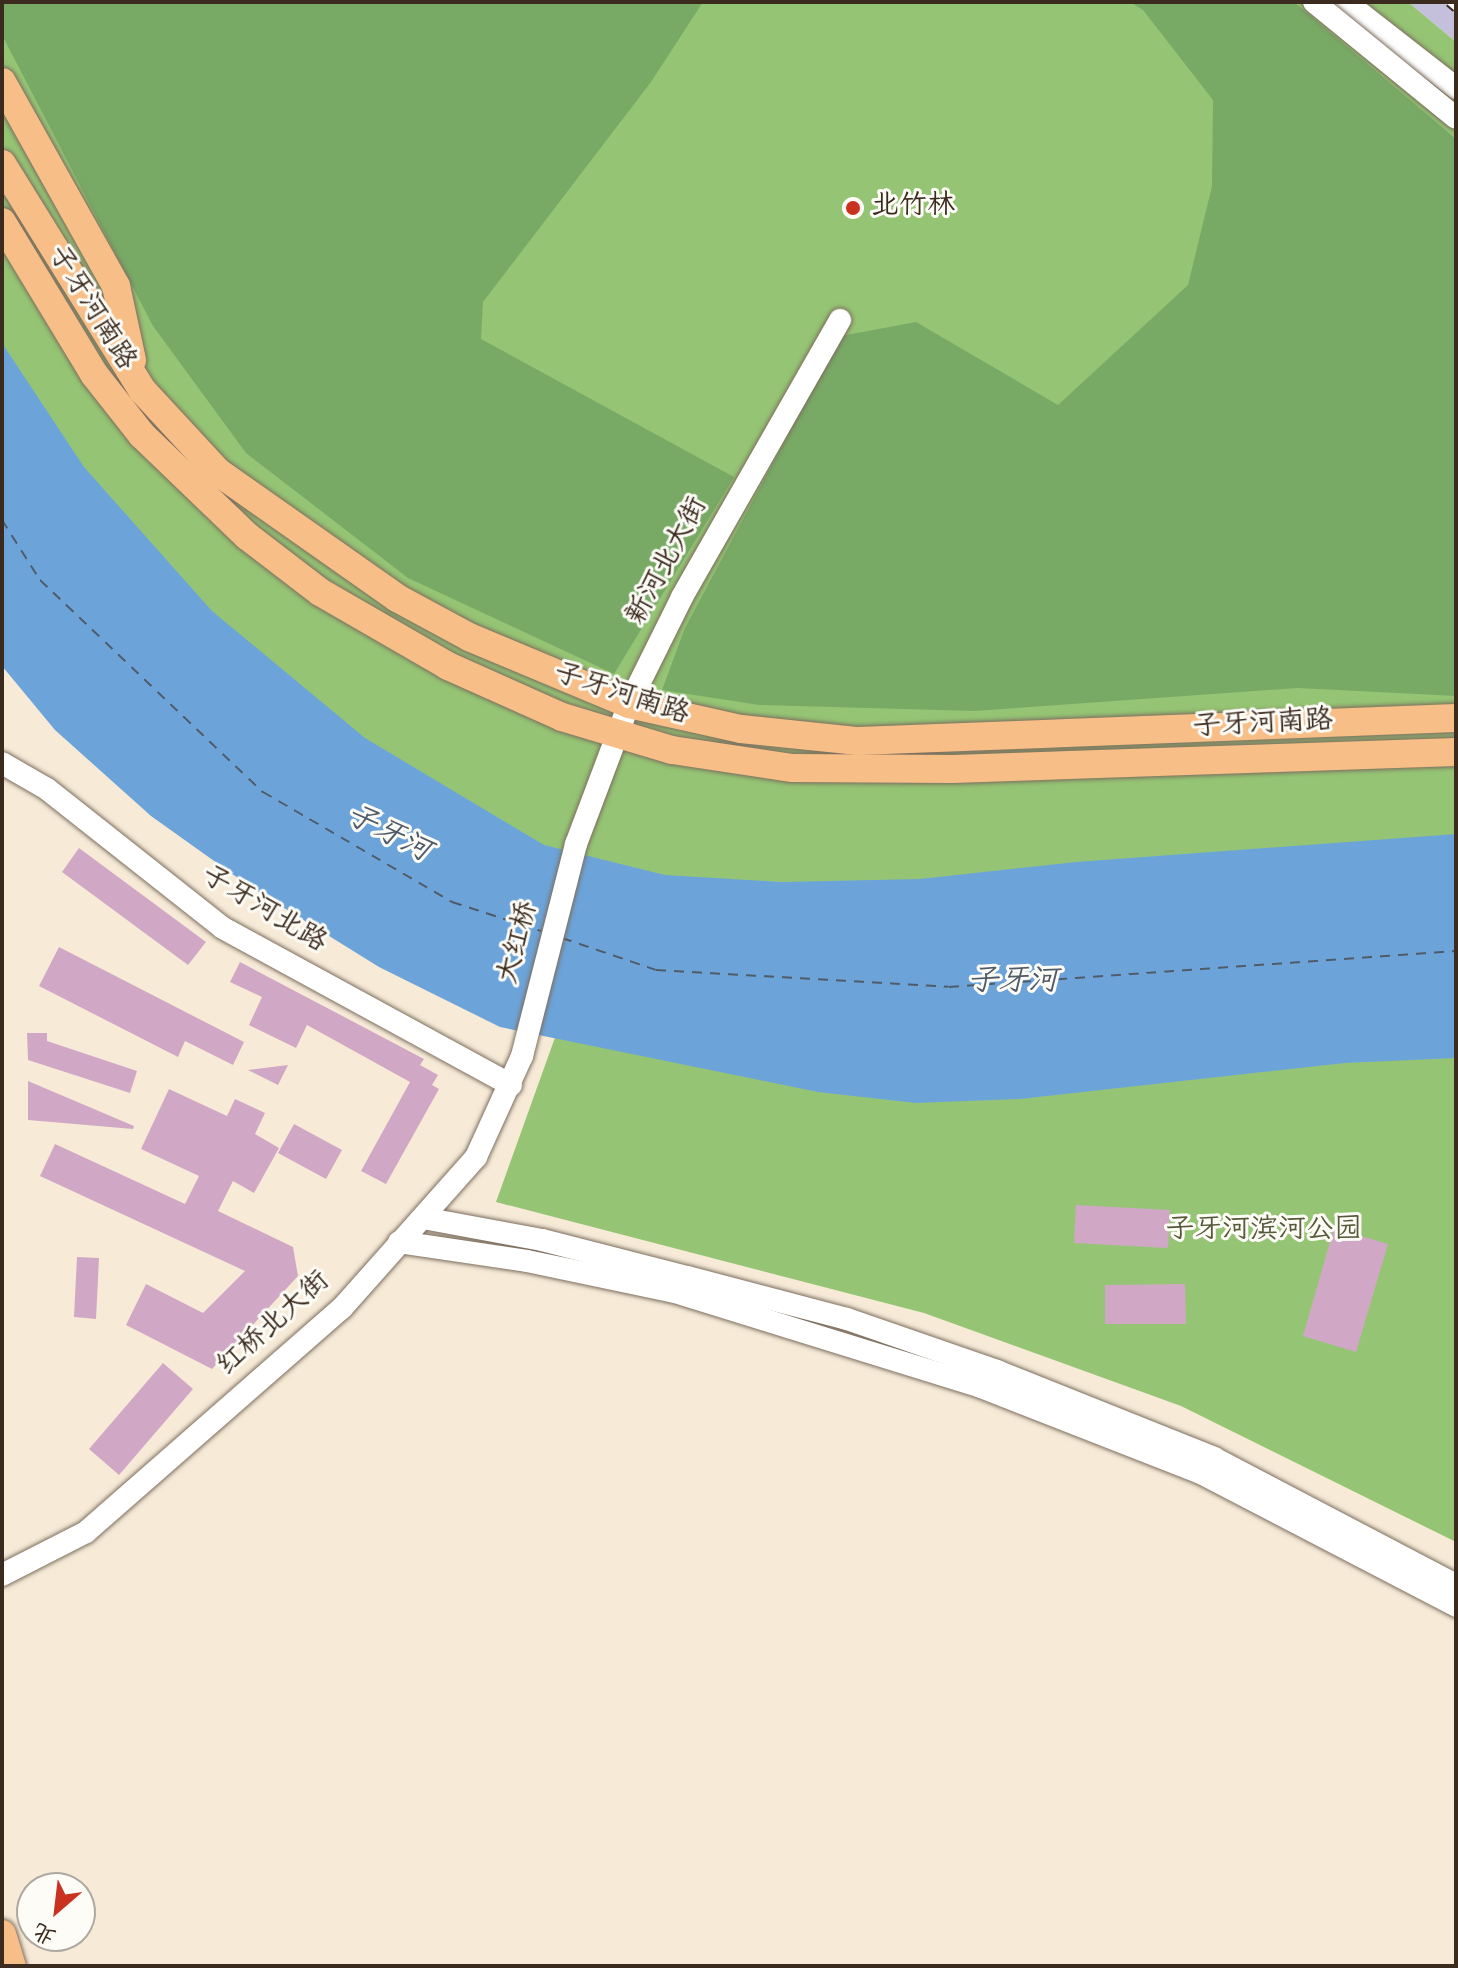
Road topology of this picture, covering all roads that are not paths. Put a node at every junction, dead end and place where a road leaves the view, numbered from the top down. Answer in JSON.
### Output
{"nodes":[{"id":1,"x":1314,"y":2,"type":"edge"},
{"id":2,"x":1346,"y":2,"type":"edge"},
{"id":3,"x":2,"y":82,"type":"edge"},
{"id":4,"x":1456,"y":88,"type":"edge"},
{"id":5,"x":1456,"y":118,"type":"edge"},
{"id":6,"x":2,"y":164,"type":"edge"},
{"id":7,"x":2,"y":222,"type":"edge"},
{"id":8,"x":840,"y":320,"type":"dead end"},
{"id":9,"x":143,"y":391,"type":"junction"},
{"id":10,"x":629,"y":704,"type":"junction"},
{"id":11,"x":667,"y":715,"type":"junction"},
{"id":12,"x":1456,"y":718,"type":"edge"},
{"id":13,"x":617,"y":735,"type":"junction"},
{"id":14,"x":658,"y":746,"type":"junction"},
{"id":15,"x":1456,"y":752,"type":"edge"},
{"id":16,"x":2,"y":763,"type":"edge"},
{"id":17,"x":576,"y":844,"type":"joint"},
{"id":18,"x":522,"y":1056,"type":"joint"},
{"id":19,"x":511,"y":1085,"type":"junction"},
{"id":20,"x":423,"y":1218,"type":"junction"},
{"id":21,"x":399,"y":1242,"type":"junction"},
{"id":22,"x":2,"y":1575,"type":"edge"},
{"id":23,"x":1456,"y":1585,"type":"edge"},
{"id":24,"x":1456,"y":1606,"type":"edge"},
{"id":25,"x":2,"y":1934,"type":"edge"},
{"id":26,"x":12,"y":1966,"type":"edge"}],
"edges":[{"from":1,"to":5,"type":"street","bridge":true},
{"from":2,"to":4,"type":"street"},
{"from":3,"to":9,"type":"main road"},
{"from":6,"to":9,"type":"main road","name":"子牙河南路"},
{"from":7,"to":13,"type":"main road","name":"子牙河南路"},
{"from":8,"to":10,"type":"street","name":"新河北大街"},
{"from":9,"to":10,"type":"main road","name":"子牙河南路"},
{"from":10,"to":11,"type":"main road","name":"子牙河南路"},
{"from":10,"to":13,"type":"street","name":"新河北大街"},
{"from":11,"to":12,"type":"main road","name":"子牙河南路"},
{"from":11,"to":14,"type":"main road"},
{"from":13,"to":14,"type":"main road","name":"子牙河南路"},
{"from":13,"to":17,"type":"street","name":"新河北大街"},
{"from":14,"to":15,"type":"main road","name":"子牙河南路"},
{"from":16,"to":19,"type":"street","name":"子牙河北路"},
{"from":17,"to":18,"type":"street","name":"大红桥"},
{"from":18,"to":19,"type":"street","name":"红桥北大街"},
{"from":19,"to":20,"type":"street","name":"红桥北大街"},
{"from":20,"to":21,"type":"street","name":"红桥北大街"},
{"from":20,"to":23,"type":"street"},
{"from":21,"to":22,"type":"street","name":"红桥北大街"},
{"from":21,"to":24,"type":"street"},
{"from":25,"to":26,"type":"main road"}]}
